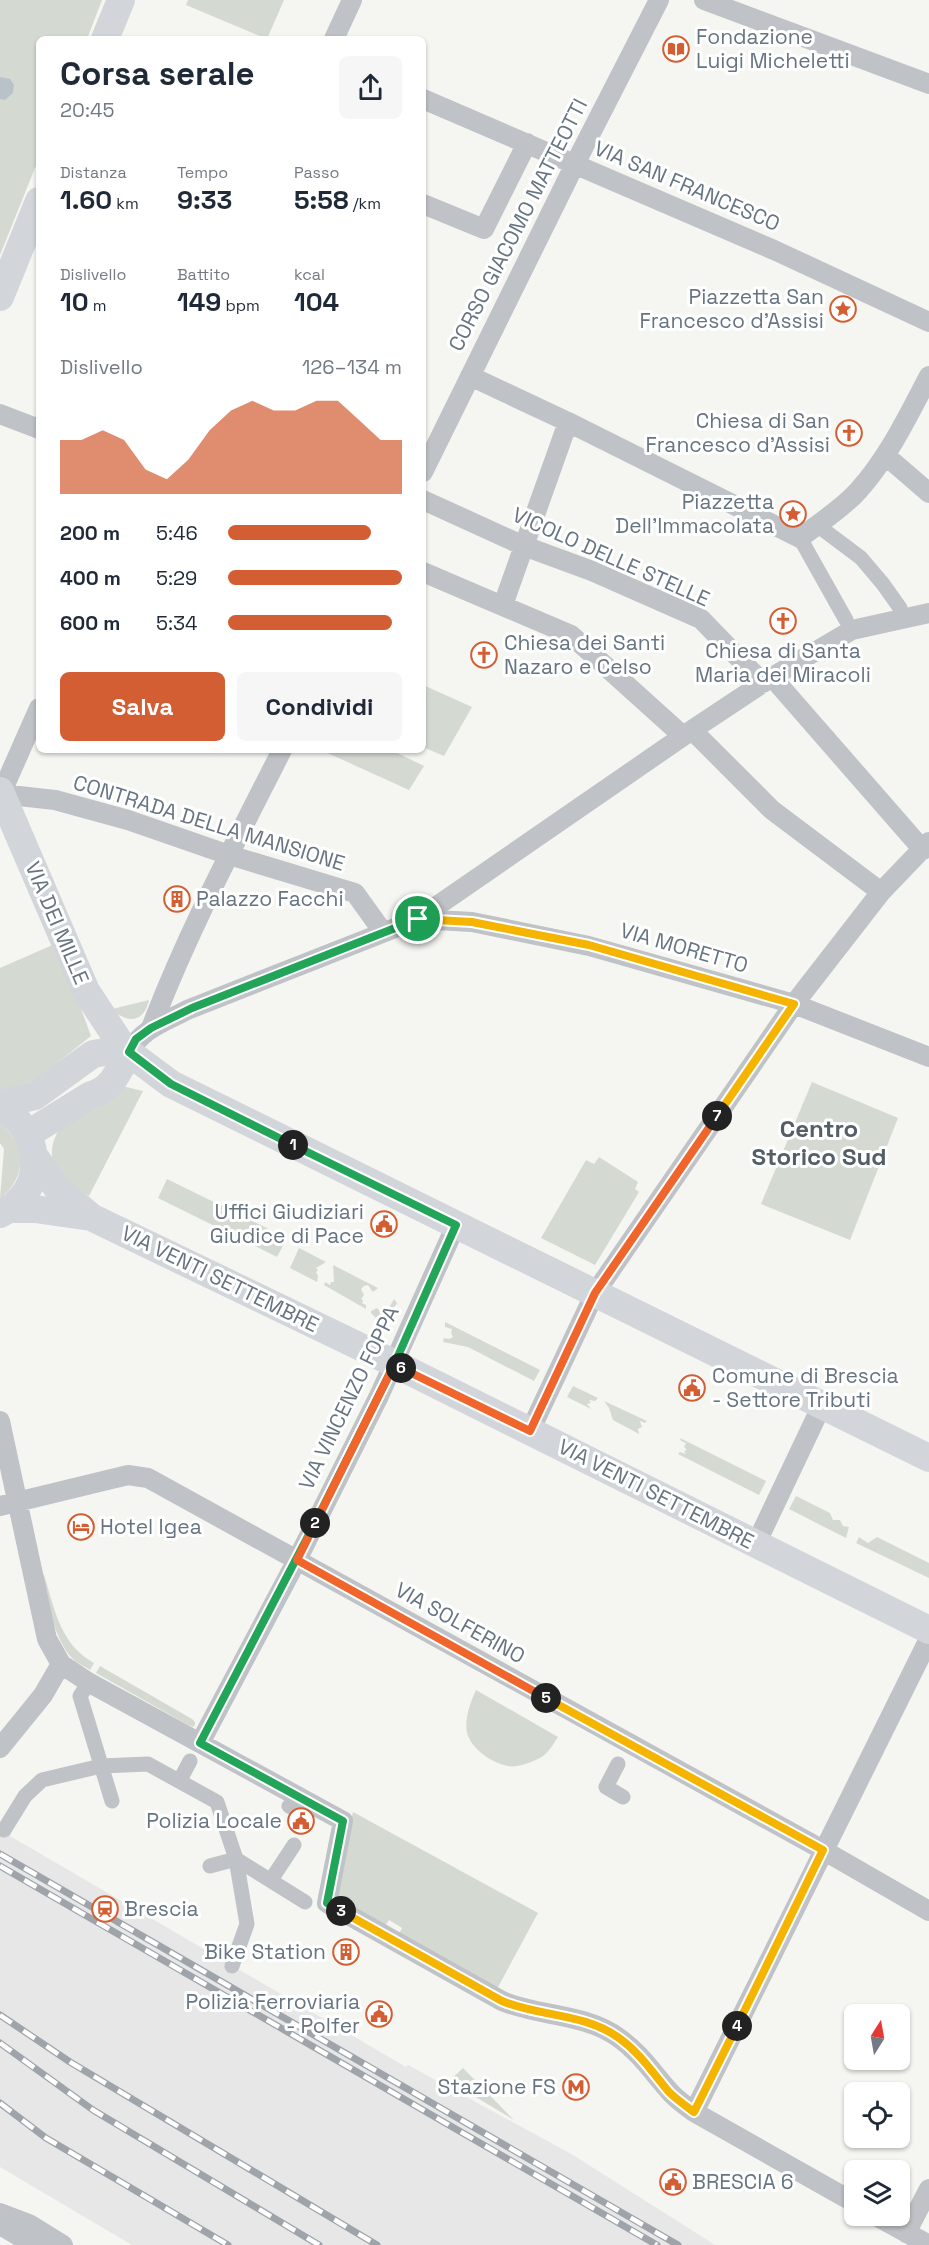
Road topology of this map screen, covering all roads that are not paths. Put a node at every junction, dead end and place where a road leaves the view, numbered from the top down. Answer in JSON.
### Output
{"nodes":[{"id":1,"x":121,"y":0,"type":"edge"},
{"id":2,"x":352,"y":0,"type":"edge"},
{"id":3,"x":659,"y":0,"type":"edge"},
{"id":4,"x":705,"y":0,"type":"edge"},
{"id":5,"x":734,"y":5,"type":"edge"},
{"id":6,"x":106,"y":36,"type":"edge"},
{"id":7,"x":335,"y":36,"type":"edge"},
{"id":8,"x":929,"y":84,"type":"edge"},
{"id":9,"x":426,"y":100,"type":"edge"},
{"id":10,"x":527,"y":143,"type":"junction"},
{"id":11,"x":575,"y":164,"type":"junction"},
{"id":12,"x":426,"y":205,"type":"edge"},
{"id":13,"x":36,"y":208,"type":"edge"},
{"id":14,"x":0,"y":297,"type":"edge"},
{"id":15,"x":929,"y":322,"type":"edge"},
{"id":16,"x":470,"y":375,"type":"junction"},
{"id":17,"x":929,"y":376,"type":"edge"},
{"id":18,"x":0,"y":414,"type":"edge"},
{"id":19,"x":568,"y":422,"type":"junction"},
{"id":20,"x":36,"y":428,"type":"edge"},
{"id":21,"x":885,"y":455,"type":"junction"},
{"id":22,"x":426,"y":466,"type":"edge"},
{"id":23,"x":929,"y":493,"type":"edge"},
{"id":24,"x":426,"y":501,"type":"edge"},
{"id":25,"x":817,"y":525,"type":"junction"},
{"id":26,"x":800,"y":538,"type":"junction"},
{"id":27,"x":524,"y":546,"type":"junction"},
{"id":28,"x":426,"y":573,"type":"edge"},
{"id":29,"x":503,"y":605,"type":"junction"},
{"id":30,"x":900,"y":608,"type":"dead end"},
{"id":31,"x":928,"y":616,"type":"edge"},
{"id":32,"x":846,"y":620,"type":"dead end"},
{"id":33,"x":768,"y":680,"type":"junction"},
{"id":34,"x":36,"y":715,"type":"edge"},
{"id":35,"x":687,"y":733,"type":"junction"},
{"id":36,"x":280,"y":753,"type":"edge"},
{"id":37,"x":1,"y":792,"type":"edge"},
{"id":38,"x":926,"y":846,"type":"edge"},
{"id":39,"x":229,"y":855,"type":"junction"},
{"id":40,"x":881,"y":892,"type":"junction"},
{"id":41,"x":418,"y":919,"type":"junction"},
{"id":42,"x":383,"y":932,"type":"junction"},
{"id":43,"x":794,"y":1004,"type":"junction"},
{"id":44,"x":135,"y":1042,"type":"junction"},
{"id":45,"x":929,"y":1057,"type":"edge"},
{"id":46,"x":0,"y":1104,"type":"edge"},
{"id":47,"x":0,"y":1109,"type":"edge"},
{"id":48,"x":31,"y":1145,"type":"junction"},
{"id":49,"x":5,"y":1211,"type":"edge"},
{"id":50,"x":91,"y":1217,"type":"junction"},
{"id":51,"x":456,"y":1225,"type":"junction"},
{"id":52,"x":595,"y":1293,"type":"junction"},
{"id":53,"x":394,"y":1365,"type":"junction"},
{"id":54,"x":822,"y":1405,"type":"junction"},
{"id":55,"x":0,"y":1421,"type":"edge"},
{"id":56,"x":530,"y":1431,"type":"junction"},
{"id":57,"x":929,"y":1458,"type":"edge"},
{"id":58,"x":8,"y":1504,"type":"edge"},
{"id":59,"x":756,"y":1544,"type":"junction"},
{"id":60,"x":297,"y":1560,"type":"junction"},
{"id":61,"x":929,"y":1630,"type":"edge"},
{"id":62,"x":929,"y":1639,"type":"edge"},
{"id":63,"x":62,"y":1664,"type":"junction"},
{"id":64,"x":84,"y":1690,"type":"dead end"},
{"id":65,"x":200,"y":1743,"type":"junction"},
{"id":66,"x":0,"y":1748,"type":"edge"},
{"id":67,"x":190,"y":1761,"type":"dead end"},
{"id":68,"x":618,"y":1764,"type":"dead end"},
{"id":69,"x":101,"y":1766,"type":"junction"},
{"id":70,"x":180,"y":1780,"type":"junction"},
{"id":71,"x":623,"y":1797,"type":"dead end"},
{"id":72,"x":112,"y":1801,"type":"dead end"},
{"id":73,"x":4,"y":1830,"type":"dead end"},
{"id":74,"x":294,"y":1845,"type":"dead end"},
{"id":75,"x":823,"y":1850,"type":"junction"},
{"id":76,"x":236,"y":1859,"type":"junction"},
{"id":77,"x":210,"y":1866,"type":"dead end"},
{"id":78,"x":271,"y":1880,"type":"junction"},
{"id":79,"x":305,"y":1902,"type":"dead end"},
{"id":80,"x":929,"y":1911,"type":"edge"},
{"id":81,"x":232,"y":1966,"type":"dead end"},
{"id":82,"x":694,"y":2112,"type":"junction"},
{"id":83,"x":929,"y":2189,"type":"edge"},
{"id":84,"x":844,"y":2197,"type":"edge"},
{"id":85,"x":0,"y":2213,"type":"edge"},
{"id":86,"x":0,"y":2225,"type":"edge"},
{"id":87,"x":894,"y":2226,"type":"edge"},
{"id":88,"x":906,"y":2233,"type":"junction"},
{"id":89,"x":34,"y":2245,"type":"edge"},
{"id":90,"x":63,"y":2245,"type":"edge"},
{"id":91,"x":929,"y":2245,"type":"edge"}],
"edges":[{"from":1,"to":6,"type":"main road"},
{"from":2,"to":7,"type":"street"},
{"from":3,"to":11,"type":"street","name":"CORSO GIACOMO MATTEOTTI"},
{"from":4,"to":5,"type":"street"},
{"from":5,"to":8,"type":"street"},
{"from":9,"to":10,"type":"street","name":"VIA SAN FRANCESCO"},
{"from":10,"to":11,"type":"street","name":"VIA SAN FRANCESCO"},
{"from":10,"to":12,"type":"street"},
{"from":11,"to":15,"type":"street","name":"VIA SAN FRANCESCO"},
{"from":11,"to":16,"type":"street","name":"CORSO GIACOMO MATTEOTTI"},
{"from":13,"to":14,"type":"main road"},
{"from":16,"to":19,"type":"street"},
{"from":16,"to":22,"type":"street","name":"CORSO GIACOMO MATTEOTTI"},
{"from":17,"to":21,"type":"street"},
{"from":18,"to":20,"type":"street"},
{"from":19,"to":26,"type":"street"},
{"from":19,"to":27,"type":"street"},
{"from":21,"to":23,"type":"street"},
{"from":21,"to":25,"type":"street"},
{"from":24,"to":27,"type":"street","name":"VICOLO DELLE STELLE"},
{"from":25,"to":26,"type":"street"},
{"from":25,"to":30,"type":"street"},
{"from":26,"to":32,"type":"street"},
{"from":27,"to":29,"type":"street"},
{"from":27,"to":33,"type":"street","name":"VICOLO DELLE STELLE"},
{"from":28,"to":29,"type":"street"},
{"from":29,"to":35,"type":"street"},
{"from":31,"to":33,"type":"street"},
{"from":33,"to":35,"type":"street"},
{"from":33,"to":38,"type":"street","name":"VICOLO DELLE STELLE"},
{"from":34,"to":37,"type":"street"},
{"from":35,"to":40,"type":"street"},
{"from":35,"to":41,"type":"street"},
{"from":36,"to":39,"type":"street"},
{"from":37,"to":39,"type":"street","name":"CONTRADA DELLA MANSIONE"},
{"from":37,"to":44,"type":"main road","name":"VIA DEI MILLE"},
{"from":38,"to":40,"type":"street"},
{"from":39,"to":42,"type":"street","name":"CONTRADA DELLA MANSIONE"},
{"from":39,"to":44,"type":"street"},
{"from":40,"to":43,"type":"street"},
{"from":41,"to":42,"type":"street"},
{"from":41,"to":43,"type":"street","name":"VIA MORETTO"},
{"from":42,"to":44,"type":"street"},
{"from":43,"to":45,"type":"street","name":"VIA MORETTO"},
{"from":43,"to":52,"type":"street"},
{"from":44,"to":46,"type":"main road"},
{"from":44,"to":48,"type":"main road"},
{"from":44,"to":51,"type":"main road"},
{"from":47,"to":48,"type":"main road","name":"VIA VENTI SETTEMBRE"},
{"from":48,"to":49,"type":"main road"},
{"from":48,"to":50,"type":"main road","name":"VIA VENTI SETTEMBRE"},
{"from":49,"to":50,"type":"main road","name":"VIA VENTI SETTEMBRE"},
{"from":50,"to":53,"type":"main road","name":"VIA VENTI SETTEMBRE"},
{"from":51,"to":52,"type":"main road"},
{"from":51,"to":53,"type":"street","name":"VIA VINCENZO FOPPA"},
{"from":52,"to":54,"type":"main road"},
{"from":52,"to":56,"type":"street"},
{"from":53,"to":56,"type":"main road","name":"VIA VENTI SETTEMBRE"},
{"from":53,"to":60,"type":"street","name":"VIA VINCENZO FOPPA"},
{"from":54,"to":57,"type":"main road"},
{"from":54,"to":59,"type":"street"},
{"from":55,"to":58,"type":"street"},
{"from":56,"to":59,"type":"main road","name":"VIA VENTI SETTEMBRE"},
{"from":58,"to":60,"type":"street","name":"VIA SOLFERINO"},
{"from":58,"to":63,"type":"street"},
{"from":59,"to":61,"type":"main road","name":"VIA VENTI SETTEMBRE"},
{"from":60,"to":65,"type":"street","name":"VIA VINCENZO FOPPA"},
{"from":60,"to":75,"type":"street","name":"VIA SOLFERINO"},
{"from":62,"to":75,"type":"street"},
{"from":63,"to":65,"type":"street"},
{"from":63,"to":66,"type":"street"},
{"from":64,"to":69,"type":"street"},
{"from":65,"to":82,"type":"street"},
{"from":67,"to":70,"type":"street"},
{"from":68,"to":71,"type":"street"},
{"from":69,"to":70,"type":"street"},
{"from":69,"to":72,"type":"street"},
{"from":69,"to":73,"type":"street"},
{"from":70,"to":76,"type":"street"},
{"from":74,"to":78,"type":"street"},
{"from":75,"to":80,"type":"street","name":"VIA SOLFERINO"},
{"from":75,"to":82,"type":"street"},
{"from":76,"to":77,"type":"street"},
{"from":76,"to":78,"type":"street"},
{"from":76,"to":81,"type":"street"},
{"from":78,"to":79,"type":"street"},
{"from":82,"to":84,"type":"street"},
{"from":83,"to":88,"type":"street"},
{"from":85,"to":90,"type":"street"},
{"from":86,"to":89,"type":"street"},
{"from":87,"to":88,"type":"street"},
{"from":88,"to":91,"type":"street"}]}
